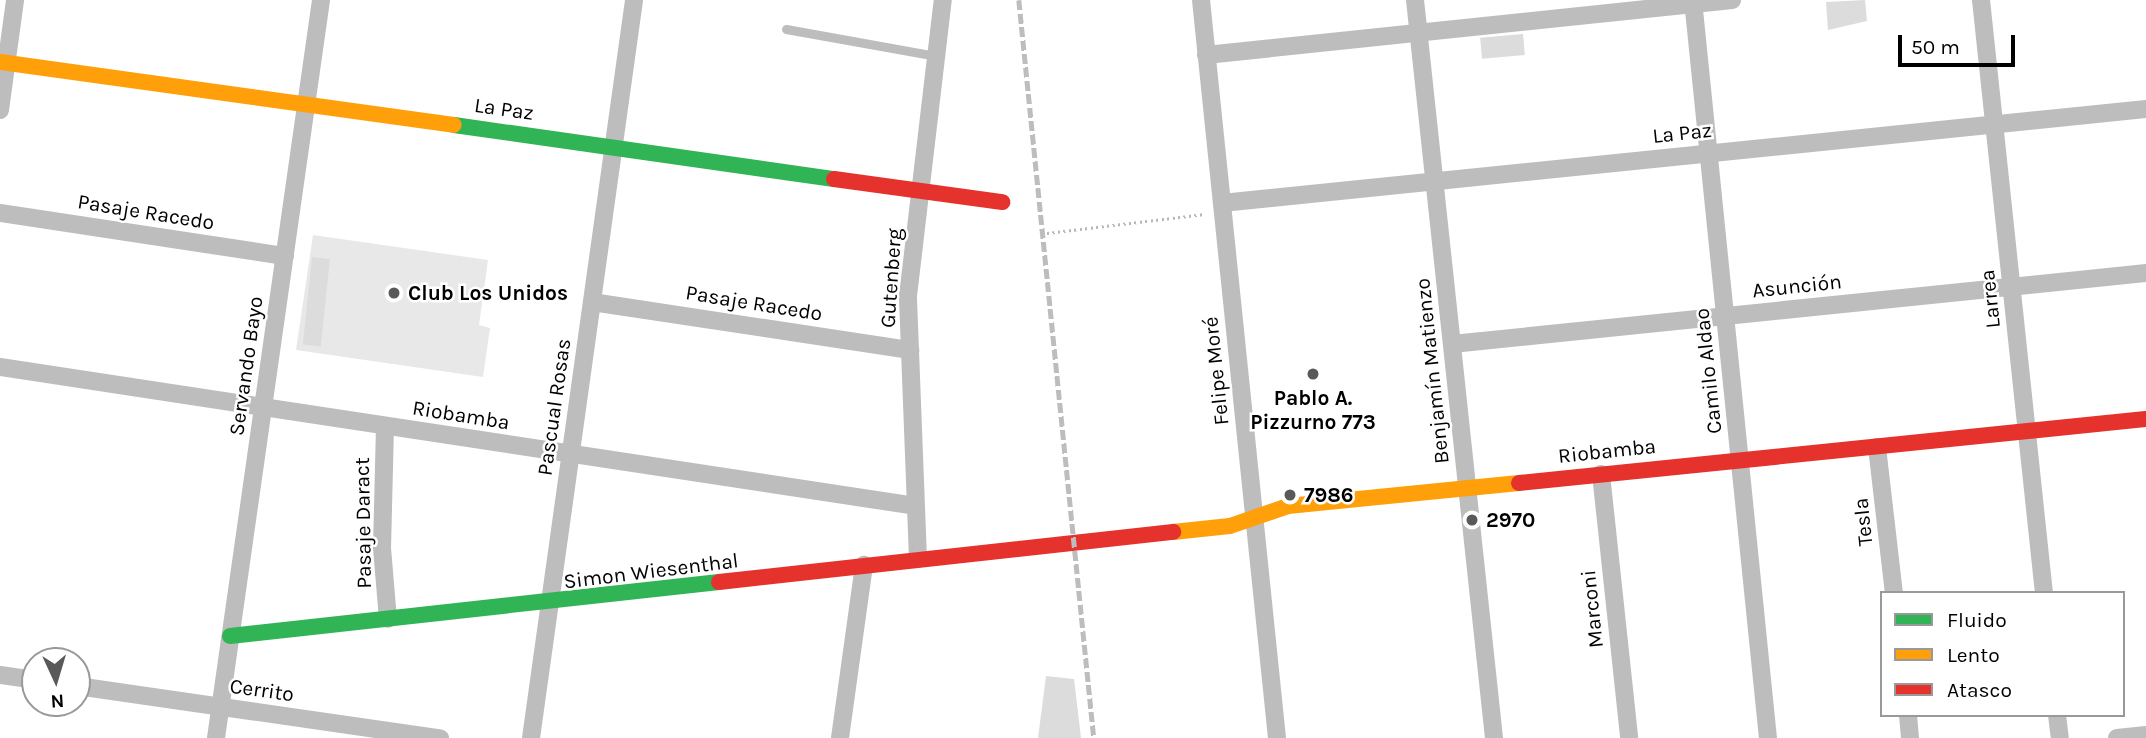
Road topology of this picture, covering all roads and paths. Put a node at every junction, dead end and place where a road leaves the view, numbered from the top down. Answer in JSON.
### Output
{"nodes":[{"id":1,"x":15,"y":0,"type":"edge"},
{"id":2,"x":321,"y":0,"type":"edge"},
{"id":3,"x":634,"y":0,"type":"edge"},
{"id":4,"x":943,"y":0,"type":"edge"},
{"id":5,"x":1200,"y":0,"type":"edge"},
{"id":6,"x":1415,"y":0,"type":"edge"},
{"id":7,"x":1732,"y":0,"type":"edge"},
{"id":8,"x":1982,"y":0,"type":"edge"},
{"id":9,"x":1693,"y":2,"type":"edge"},
{"id":10,"x":786,"y":29,"type":"dead end"},
{"id":11,"x":1418,"y":33,"type":"junction"},
{"id":12,"x":1206,"y":55,"type":"junction"},
{"id":13,"x":936,"y":56,"type":"junction"},
{"id":14,"x":3,"y":62,"type":"edge"},
{"id":15,"x":306,"y":105,"type":"junction"},
{"id":16,"x":2146,"y":109,"type":"edge"},
{"id":17,"x":0,"y":110,"type":"edge"},
{"id":18,"x":1994,"y":124,"type":"junction"},
{"id":19,"x":613,"y":148,"type":"junction"},
{"id":20,"x":1708,"y":153,"type":"junction"},
{"id":21,"x":1434,"y":181,"type":"junction"},
{"id":22,"x":921,"y":191,"type":"junction"},
{"id":23,"x":1002,"y":202,"type":"dead end"},
{"id":24,"x":1222,"y":207,"type":"junction"},
{"id":25,"x":0,"y":213,"type":"edge"},
{"id":26,"x":1046,"y":233,"type":"dead end"},
{"id":27,"x":285,"y":256,"type":"junction"},
{"id":28,"x":2146,"y":274,"type":"edge"},
{"id":29,"x":2012,"y":287,"type":"junction"},
{"id":30,"x":592,"y":302,"type":"junction"},
{"id":31,"x":1725,"y":316,"type":"junction"},
{"id":32,"x":1452,"y":344,"type":"junction"},
{"id":33,"x":910,"y":350,"type":"junction"},
{"id":34,"x":0,"y":368,"type":"edge"},
{"id":35,"x":263,"y":408,"type":"junction"},
{"id":36,"x":2146,"y":419,"type":"edge"},
{"id":37,"x":385,"y":426,"type":"junction"},
{"id":38,"x":2027,"y":431,"type":"junction"},
{"id":39,"x":1877,"y":447,"type":"junction"},
{"id":40,"x":570,"y":454,"type":"junction"},
{"id":41,"x":1740,"y":460,"type":"junction"},
{"id":42,"x":1601,"y":474,"type":"junction"},
{"id":43,"x":1467,"y":487,"type":"junction"},
{"id":44,"x":916,"y":506,"type":"junction"},
{"id":45,"x":1254,"y":519,"type":"junction"},
{"id":46,"x":1076,"y":542,"type":"joint"},
{"id":47,"x":918,"y":559,"type":"junction"},
{"id":48,"x":864,"y":565,"type":"junction"},
{"id":49,"x":1894,"y":591,"type":"edge"},
{"id":50,"x":2044,"y":591,"type":"edge"},
{"id":51,"x":549,"y":605,"type":"junction"},
{"id":52,"x":388,"y":619,"type":"junction"},
{"id":53,"x":230,"y":636,"type":"junction"},
{"id":54,"x":0,"y":675,"type":"edge"},
{"id":55,"x":21,"y":678,"type":"edge"},
{"id":56,"x":91,"y":688,"type":"edge"},
{"id":57,"x":220,"y":707,"type":"junction"},
{"id":58,"x":1908,"y":717,"type":"edge"},
{"id":59,"x":2057,"y":717,"type":"edge"},
{"id":60,"x":374,"y":733,"type":"edge"},
{"id":61,"x":2146,"y":735,"type":"edge"},
{"id":62,"x":216,"y":738,"type":"edge"},
{"id":63,"x":440,"y":738,"type":"edge"},
{"id":64,"x":531,"y":738,"type":"edge"},
{"id":65,"x":840,"y":738,"type":"edge"},
{"id":66,"x":1277,"y":738,"type":"edge"},
{"id":67,"x":1494,"y":738,"type":"edge"},
{"id":68,"x":1629,"y":738,"type":"edge"},
{"id":69,"x":1768,"y":738,"type":"edge"},
{"id":70,"x":1910,"y":738,"type":"edge"},
{"id":71,"x":2060,"y":738,"type":"edge"},
{"id":72,"x":2117,"y":738,"type":"edge"}],
"edges":[{"from":1,"to":14,"type":"street"},
{"from":2,"to":15,"type":"street","name":"Servando Bayo"},
{"from":3,"to":19,"type":"street","name":"Pascual Rosas"},
{"from":4,"to":13,"type":"street","name":"Gutenberg"},
{"from":5,"to":12,"type":"street","name":"Felipe Moré"},
{"from":6,"to":11,"type":"street","name":"Benjamín Matienzo"},
{"from":7,"to":9,"type":"street"},
{"from":8,"to":18,"type":"street","name":"Larrea"},
{"from":9,"to":11,"type":"street"},
{"from":9,"to":20,"type":"street","name":"Camilo Aldao"},
{"from":10,"to":13,"type":"lane"},
{"from":11,"to":12,"type":"street"},
{"from":11,"to":21,"type":"street","name":"Benjamín Matienzo"},
{"from":12,"to":24,"type":"street","name":"Felipe Moré"},
{"from":13,"to":22,"type":"street","name":"Gutenberg"},
{"from":14,"to":15,"type":"street","name":"La Paz"},
{"from":14,"to":17,"type":"street"},
{"from":15,"to":19,"type":"street","name":"La Paz"},
{"from":15,"to":27,"type":"street","name":"Servando Bayo"},
{"from":16,"to":18,"type":"street","name":"La Paz"},
{"from":18,"to":20,"type":"street","name":"La Paz"},
{"from":18,"to":29,"type":"street","name":"Larrea"},
{"from":19,"to":22,"type":"street","name":"La Paz"},
{"from":19,"to":30,"type":"street","name":"Pascual Rosas"},
{"from":20,"to":21,"type":"street","name":"La Paz"},
{"from":20,"to":31,"type":"street","name":"Camilo Aldao"},
{"from":21,"to":24,"type":"street","name":"La Paz"},
{"from":21,"to":32,"type":"street","name":"Benjamín Matienzo"},
{"from":22,"to":23,"type":"street","name":"La Paz"},
{"from":22,"to":33,"type":"street","name":"Gutenberg"},
{"from":24,"to":26,"type":"path"},
{"from":24,"to":45,"type":"street","name":"Felipe Moré"},
{"from":25,"to":27,"type":"street","name":"Pasaje Racedo"},
{"from":27,"to":35,"type":"street","name":"Servando Bayo"},
{"from":28,"to":29,"type":"street","name":"Asunción"},
{"from":29,"to":31,"type":"street","name":"Asunción"},
{"from":29,"to":38,"type":"street","name":"Larrea"},
{"from":30,"to":33,"type":"street","name":"Pasaje Racedo"},
{"from":30,"to":40,"type":"street","name":"Pascual Rosas"},
{"from":31,"to":32,"type":"street","name":"Asunción"},
{"from":31,"to":41,"type":"street","name":"Camilo Aldao"},
{"from":32,"to":43,"type":"street","name":"Benjamín Matienzo"},
{"from":33,"to":44,"type":"street","name":"Gutenberg"},
{"from":34,"to":35,"type":"street","name":"Riobamba"},
{"from":35,"to":37,"type":"street","name":"Riobamba"},
{"from":35,"to":53,"type":"street","name":"Servando Bayo"},
{"from":36,"to":38,"type":"street","name":"Riobamba"},
{"from":37,"to":40,"type":"street","name":"Riobamba"},
{"from":37,"to":52,"type":"street","name":"Pasaje Daract"},
{"from":38,"to":39,"type":"street","name":"Riobamba"},
{"from":38,"to":50,"type":"street","name":"Larrea"},
{"from":39,"to":41,"type":"street","name":"Riobamba"},
{"from":39,"to":49,"type":"street","name":"Tesla"},
{"from":40,"to":44,"type":"street","name":"Riobamba"},
{"from":40,"to":51,"type":"street","name":"Pascual Rosas"},
{"from":41,"to":42,"type":"street","name":"Riobamba"},
{"from":41,"to":69,"type":"street","name":"Camilo Aldao"},
{"from":42,"to":43,"type":"street","name":"Riobamba"},
{"from":42,"to":68,"type":"street","name":"Marconi"},
{"from":43,"to":45,"type":"street","name":"Riobamba"},
{"from":43,"to":67,"type":"street","name":"Benjamín Matienzo"},
{"from":44,"to":47,"type":"street","name":"Gutenberg"},
{"from":45,"to":46,"type":"street","name":"Riobamba"},
{"from":45,"to":66,"type":"street","name":"Felipe Moré"},
{"from":46,"to":47,"type":"street","name":"Simon Wiesenthal"},
{"from":47,"to":48,"type":"street","name":"Simon Wiesenthal"},
{"from":48,"to":51,"type":"street","name":"Simon Wiesenthal"},
{"from":48,"to":65,"type":"street"},
{"from":51,"to":52,"type":"street","name":"Simon Wiesenthal"},
{"from":51,"to":64,"type":"street","name":"Pascual Rosas"},
{"from":52,"to":53,"type":"street","name":"Simon Wiesenthal"},
{"from":53,"to":57,"type":"street","name":"Servando Bayo"},
{"from":54,"to":55,"type":"street"},
{"from":56,"to":57,"type":"street","name":"Cerrito"},
{"from":57,"to":60,"type":"street","name":"Cerrito"},
{"from":57,"to":62,"type":"street","name":"Servando Bayo"},
{"from":58,"to":70,"type":"street"},
{"from":59,"to":71,"type":"street"},
{"from":60,"to":63,"type":"street","name":"Cerrito"},
{"from":61,"to":72,"type":"street"}]}
